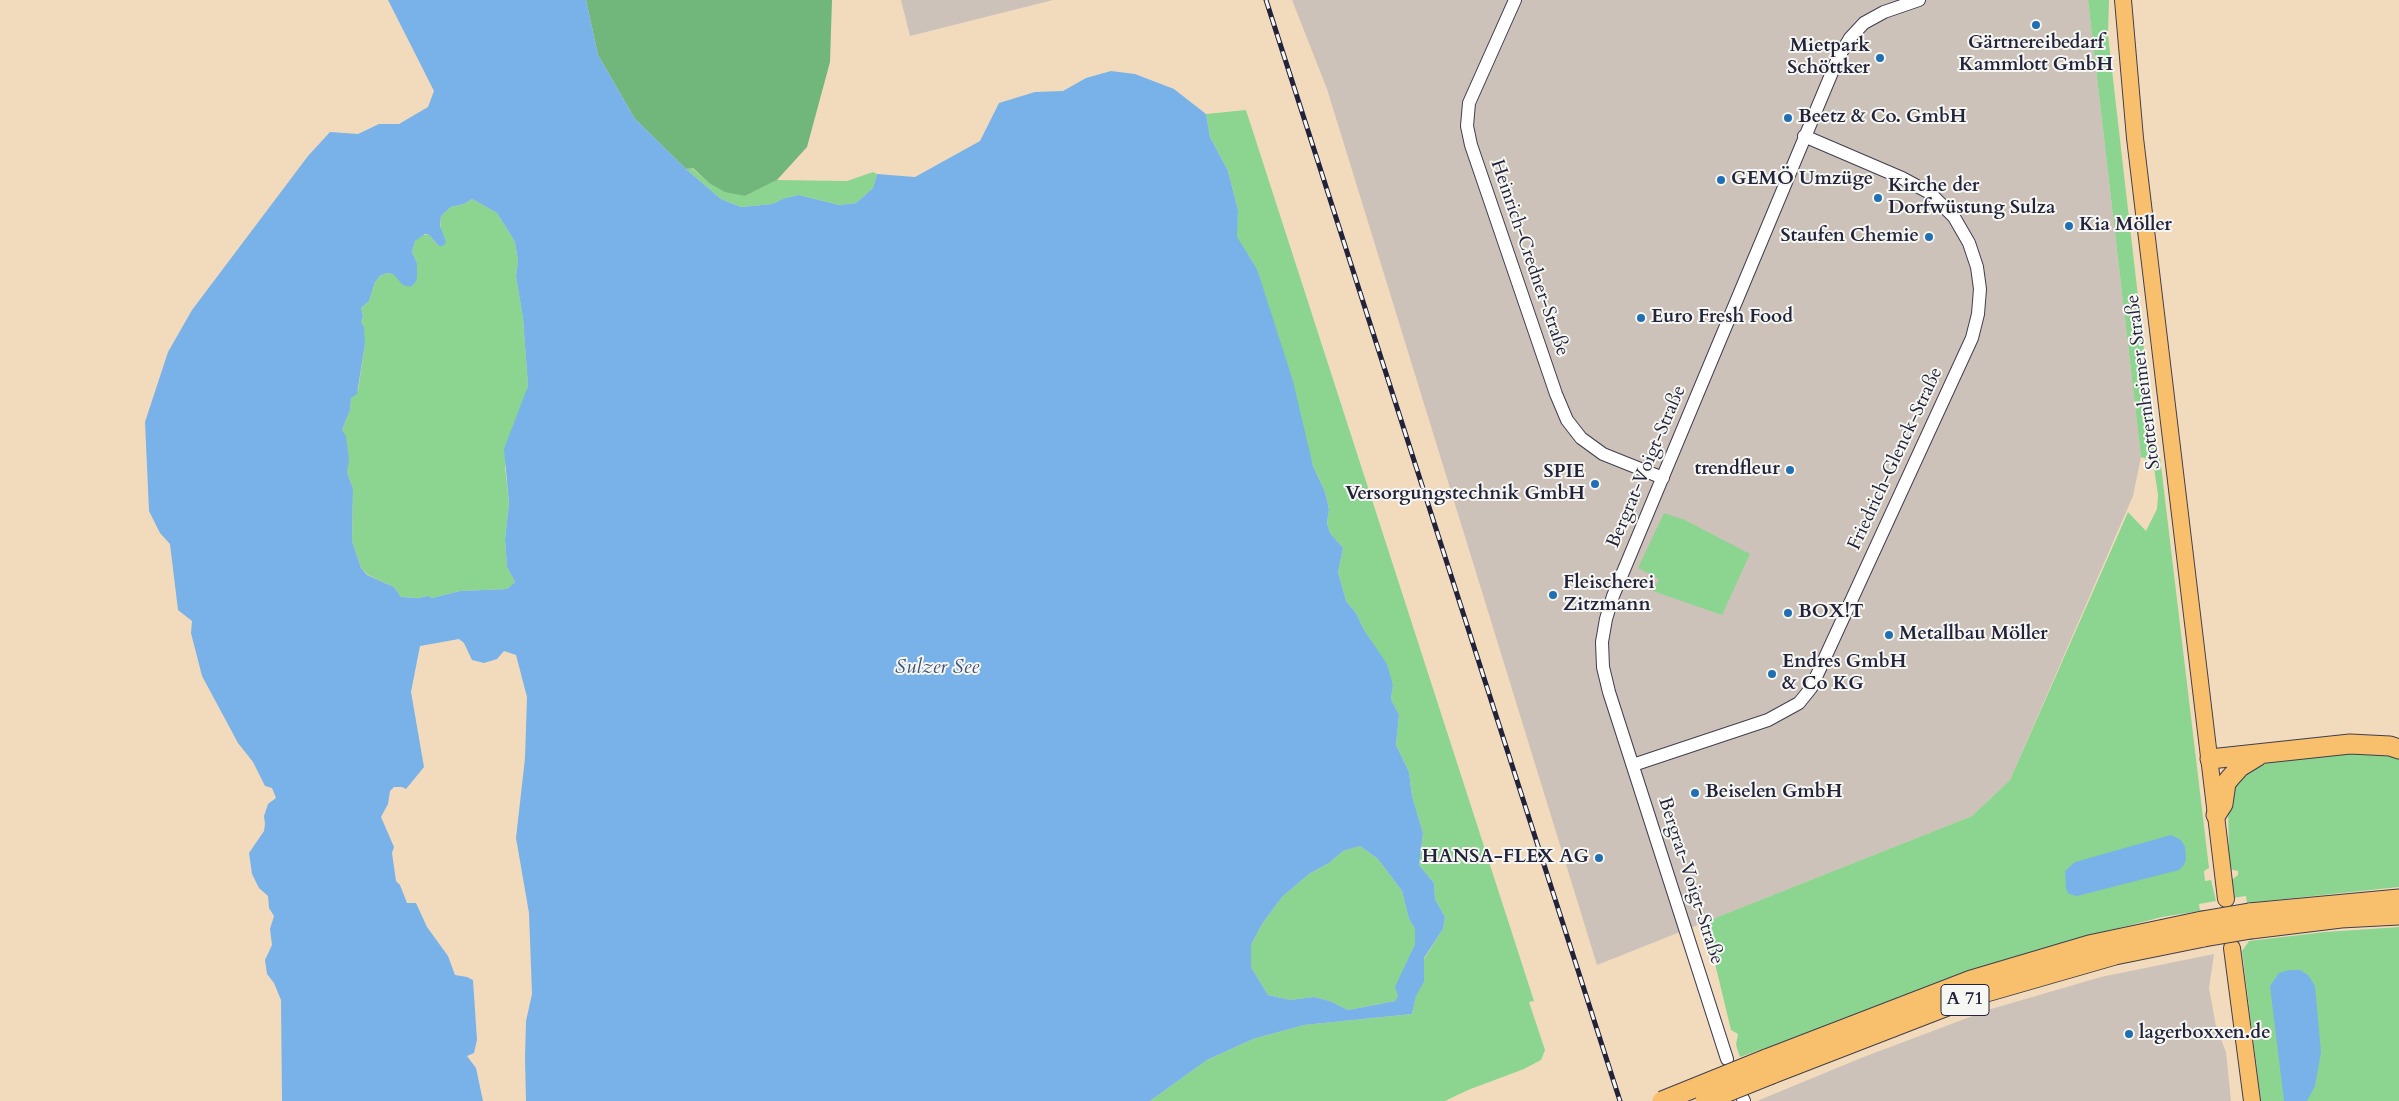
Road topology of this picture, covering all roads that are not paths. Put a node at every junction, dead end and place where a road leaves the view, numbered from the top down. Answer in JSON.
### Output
{"nodes":[{"id":1,"x":1515,"y":0,"type":"edge"},
{"id":2,"x":1919,"y":0,"type":"edge"},
{"id":3,"x":2123,"y":0,"type":"edge"},
{"id":4,"x":1804,"y":136,"type":"junction"},
{"id":5,"x":1663,"y":478,"type":"junction"},
{"id":6,"x":2399,"y":749,"type":"edge"},
{"id":7,"x":2260,"y":755,"type":"junction"},
{"id":8,"x":2210,"y":759,"type":"junction"},
{"id":9,"x":1634,"y":765,"type":"junction"},
{"id":10,"x":2216,"y":814,"type":"junction"},
{"id":11,"x":2395,"y":897,"type":"edge"},
{"id":12,"x":2226,"y":899,"type":"dead end"},
{"id":13,"x":2399,"y":915,"type":"edge"},
{"id":14,"x":2250,"y":921,"type":"junction"},
{"id":15,"x":2232,"y":948,"type":"dead end"},
{"id":16,"x":1727,"y":1059,"type":"dead end"},
{"id":17,"x":1769,"y":1067,"type":"junction"},
{"id":18,"x":1662,"y":1101,"type":"edge"},
{"id":19,"x":1704,"y":1101,"type":"edge"},
{"id":20,"x":2252,"y":1101,"type":"edge"}],
"edges":[{"from":1,"to":5,"type":"street","name":"Heinrich-Credner-Straße"},
{"from":2,"to":4,"type":"street","name":"Bergrat-Voigt-Straße"},
{"from":3,"to":8,"type":"main road","name":"Stotternheimer Straße"},
{"from":4,"to":5,"type":"street","name":"Bergrat-Voigt-Straße"},
{"from":4,"to":9,"type":"street","name":"Friedrich-Glenck-Straße"},
{"from":5,"to":9,"type":"street","name":"Bergrat-Voigt-Straße"},
{"from":6,"to":7,"type":"highway"},
{"from":7,"to":8,"type":"highway"},
{"from":7,"to":10,"type":"highway"},
{"from":8,"to":10,"type":"main road","name":"Stotternheimer Straße"},
{"from":9,"to":16,"type":"street","name":"Bergrat-Voigt-Straße"},
{"from":10,"to":12,"type":"main road","name":"Stotternheimer Straße"},
{"from":11,"to":14,"type":"highway","number":"A 71"},
{"from":13,"to":14,"type":"highway","number":"A 71"},
{"from":14,"to":17,"type":"highway","number":"A 71","bridge":true},
{"from":15,"to":20,"type":"main road"},
{"from":17,"to":18,"type":"highway","number":"A 71","bridge":true},
{"from":17,"to":19,"type":"highway","number":"A 71","bridge":true}]}
